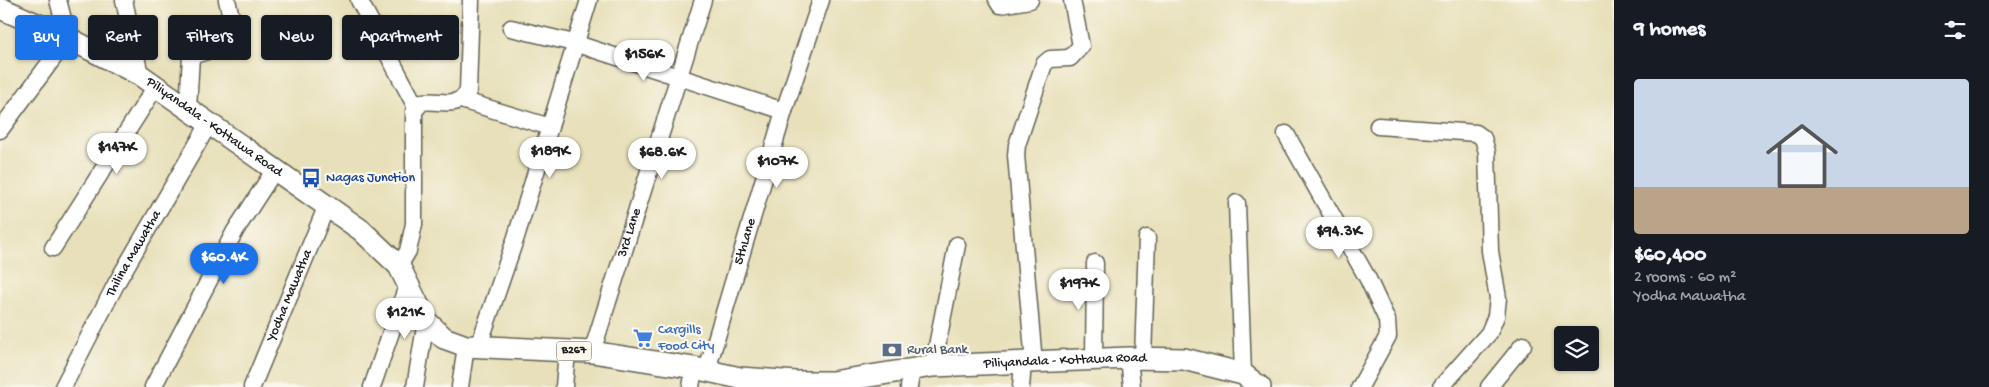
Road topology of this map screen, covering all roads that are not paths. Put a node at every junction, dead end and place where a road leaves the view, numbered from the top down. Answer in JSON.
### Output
{"nodes":[{"id":1,"x":58,"y":0,"type":"edge"},
{"id":2,"x":124,"y":0,"type":"edge"},
{"id":3,"x":227,"y":0,"type":"edge"},
{"id":4,"x":359,"y":0,"type":"edge"},
{"id":5,"x":471,"y":0,"type":"edge"},
{"id":6,"x":589,"y":0,"type":"edge"},
{"id":7,"x":703,"y":0,"type":"edge"},
{"id":8,"x":821,"y":0,"type":"edge"},
{"id":9,"x":997,"y":0,"type":"edge"},
{"id":10,"x":1030,"y":0,"type":"edge"},
{"id":11,"x":1072,"y":0,"type":"edge"},
{"id":12,"x":0,"y":8,"type":"edge"},
{"id":13,"x":16,"y":15,"type":"edge"},
{"id":14,"x":62,"y":15,"type":"edge"},
{"id":15,"x":511,"y":28,"type":"dead end"},
{"id":16,"x":78,"y":43,"type":"edge"},
{"id":17,"x":574,"y":43,"type":"junction"},
{"id":18,"x":52,"y":60,"type":"edge"},
{"id":19,"x":678,"y":76,"type":"junction"},
{"id":20,"x":148,"y":80,"type":"junction"},
{"id":21,"x":462,"y":100,"type":"junction"},
{"id":22,"x":416,"y":106,"type":"junction"},
{"id":23,"x":188,"y":108,"type":"junction"},
{"id":24,"x":784,"y":111,"type":"junction"},
{"id":25,"x":210,"y":122,"type":"junction"},
{"id":26,"x":1378,"y":126,"type":"dead end"},
{"id":27,"x":550,"y":127,"type":"junction"},
{"id":28,"x":0,"y":130,"type":"edge"},
{"id":29,"x":1286,"y":134,"type":"dead end"},
{"id":30,"x":274,"y":171,"type":"junction"},
{"id":31,"x":1237,"y":203,"type":"dead end"},
{"id":32,"x":327,"y":205,"type":"junction"},
{"id":33,"x":1147,"y":238,"type":"dead end"},
{"id":34,"x":957,"y":245,"type":"dead end"},
{"id":35,"x":53,"y":248,"type":"dead end"},
{"id":36,"x":1095,"y":263,"type":"dead end"},
{"id":37,"x":403,"y":275,"type":"junction"},
{"id":38,"x":426,"y":321,"type":"junction"},
{"id":39,"x":1523,"y":344,"type":"dead end"},
{"id":40,"x":472,"y":347,"type":"junction"},
{"id":41,"x":567,"y":351,"type":"junction"},
{"id":42,"x":592,"y":352,"type":"junction"},
{"id":43,"x":1136,"y":358,"type":"junction"},
{"id":44,"x":1094,"y":359,"type":"junction"},
{"id":45,"x":1029,"y":363,"type":"junction"},
{"id":46,"x":933,"y":366,"type":"junction"},
{"id":47,"x":1243,"y":374,"type":"junction"},
{"id":48,"x":697,"y":375,"type":"edge"},
{"id":49,"x":910,"y":378,"type":"edge"},
{"id":50,"x":795,"y":385,"type":"edge"},
{"id":51,"x":63,"y":387,"type":"edge"},
{"id":52,"x":154,"y":387,"type":"edge"},
{"id":53,"x":252,"y":387,"type":"edge"},
{"id":54,"x":372,"y":387,"type":"edge"},
{"id":55,"x":415,"y":387,"type":"edge"},
{"id":56,"x":460,"y":387,"type":"edge"},
{"id":57,"x":564,"y":387,"type":"edge"},
{"id":58,"x":1021,"y":387,"type":"edge"},
{"id":59,"x":1132,"y":387,"type":"edge"},
{"id":60,"x":1260,"y":387,"type":"edge"},
{"id":61,"x":1360,"y":387,"type":"edge"},
{"id":62,"x":1441,"y":387,"type":"edge"},
{"id":63,"x":1489,"y":387,"type":"edge"}],
"edges":[{"from":1,"to":14,"type":"street"},
{"from":2,"to":20,"type":"street"},
{"from":3,"to":23,"type":"street"},
{"from":4,"to":22,"type":"street"},
{"from":5,"to":21,"type":"street"},
{"from":6,"to":17,"type":"street"},
{"from":7,"to":19,"type":"street","name":"3rd Lane"},
{"from":8,"to":24,"type":"street","name":"5thLane"},
{"from":9,"to":10,"type":"street"},
{"from":11,"to":45,"type":"street"},
{"from":12,"to":13,"type":"main road","name":"Piliyandala - Kottawa Road","number":"B267"},
{"from":15,"to":17,"type":"street"},
{"from":16,"to":20,"type":"main road","name":"Piliyandala - Kottawa Road","number":"B267"},
{"from":17,"to":19,"type":"street"},
{"from":17,"to":27,"type":"street"},
{"from":18,"to":28,"type":"street"},
{"from":19,"to":24,"type":"street"},
{"from":19,"to":42,"type":"street","name":"3rd Lane"},
{"from":20,"to":23,"type":"main road","name":"Piliyandala - Kottawa Road","number":"B267"},
{"from":20,"to":35,"type":"street"},
{"from":21,"to":22,"type":"street"},
{"from":21,"to":27,"type":"street"},
{"from":22,"to":37,"type":"street"},
{"from":23,"to":25,"type":"main road","name":"Piliyandala - Kottawa Road","number":"B267"},
{"from":24,"to":48,"type":"street","name":"5thLane"},
{"from":25,"to":30,"type":"main road","name":"Piliyandala - Kottawa Road","number":"B267"},
{"from":25,"to":51,"type":"street","name":"Thilina Mawatha"},
{"from":26,"to":62,"type":"street"},
{"from":27,"to":40,"type":"street"},
{"from":29,"to":61,"type":"street"},
{"from":30,"to":32,"type":"main road","name":"Piliyandala - Kottawa Road","number":"B267"},
{"from":30,"to":52,"type":"street"},
{"from":31,"to":47,"type":"street"},
{"from":32,"to":37,"type":"main road","name":"Piliyandala - Kottawa Road","number":"B267"},
{"from":32,"to":53,"type":"street","name":"Yodha Mawatha"},
{"from":33,"to":43,"type":"street"},
{"from":34,"to":46,"type":"street"},
{"from":36,"to":44,"type":"street"},
{"from":37,"to":38,"type":"main road","name":"Piliyandala - Kottawa Road","number":"B267"},
{"from":37,"to":54,"type":"street"},
{"from":38,"to":40,"type":"main road","name":"Piliyandala - Kottawa Road","number":"B267"},
{"from":38,"to":55,"type":"street"},
{"from":39,"to":63,"type":"street"},
{"from":40,"to":41,"type":"main road","name":"Piliyandala - Kottawa Road","number":"B267"},
{"from":40,"to":56,"type":"street"},
{"from":41,"to":42,"type":"main road","name":"Piliyandala - Kottawa Road","number":"B267"},
{"from":41,"to":57,"type":"street"},
{"from":42,"to":48,"type":"main road","name":"Piliyandala - Kottawa Road","number":"B267"},
{"from":43,"to":44,"type":"main road","name":"Piliyandala - Kottawa Road","number":"B267"},
{"from":43,"to":47,"type":"main road","name":"Piliyandala - Kottawa Road","number":"B267"},
{"from":43,"to":59,"type":"street"},
{"from":44,"to":45,"type":"main road","name":"Piliyandala - Kottawa Road","number":"B267"},
{"from":45,"to":46,"type":"main road","name":"Piliyandala - Kottawa Road","number":"B267"},
{"from":45,"to":58,"type":"street"},
{"from":46,"to":49,"type":"main road","name":"Piliyandala - Kottawa Road","number":"B267"},
{"from":47,"to":60,"type":"main road","name":"Piliyandala - Kottawa Road","number":"B267"},
{"from":48,"to":50,"type":"main road","name":"Piliyandala - Kottawa Road","number":"B267"},
{"from":49,"to":50,"type":"main road","name":"Piliyandala - Kottawa Road","number":"B267"}]}
